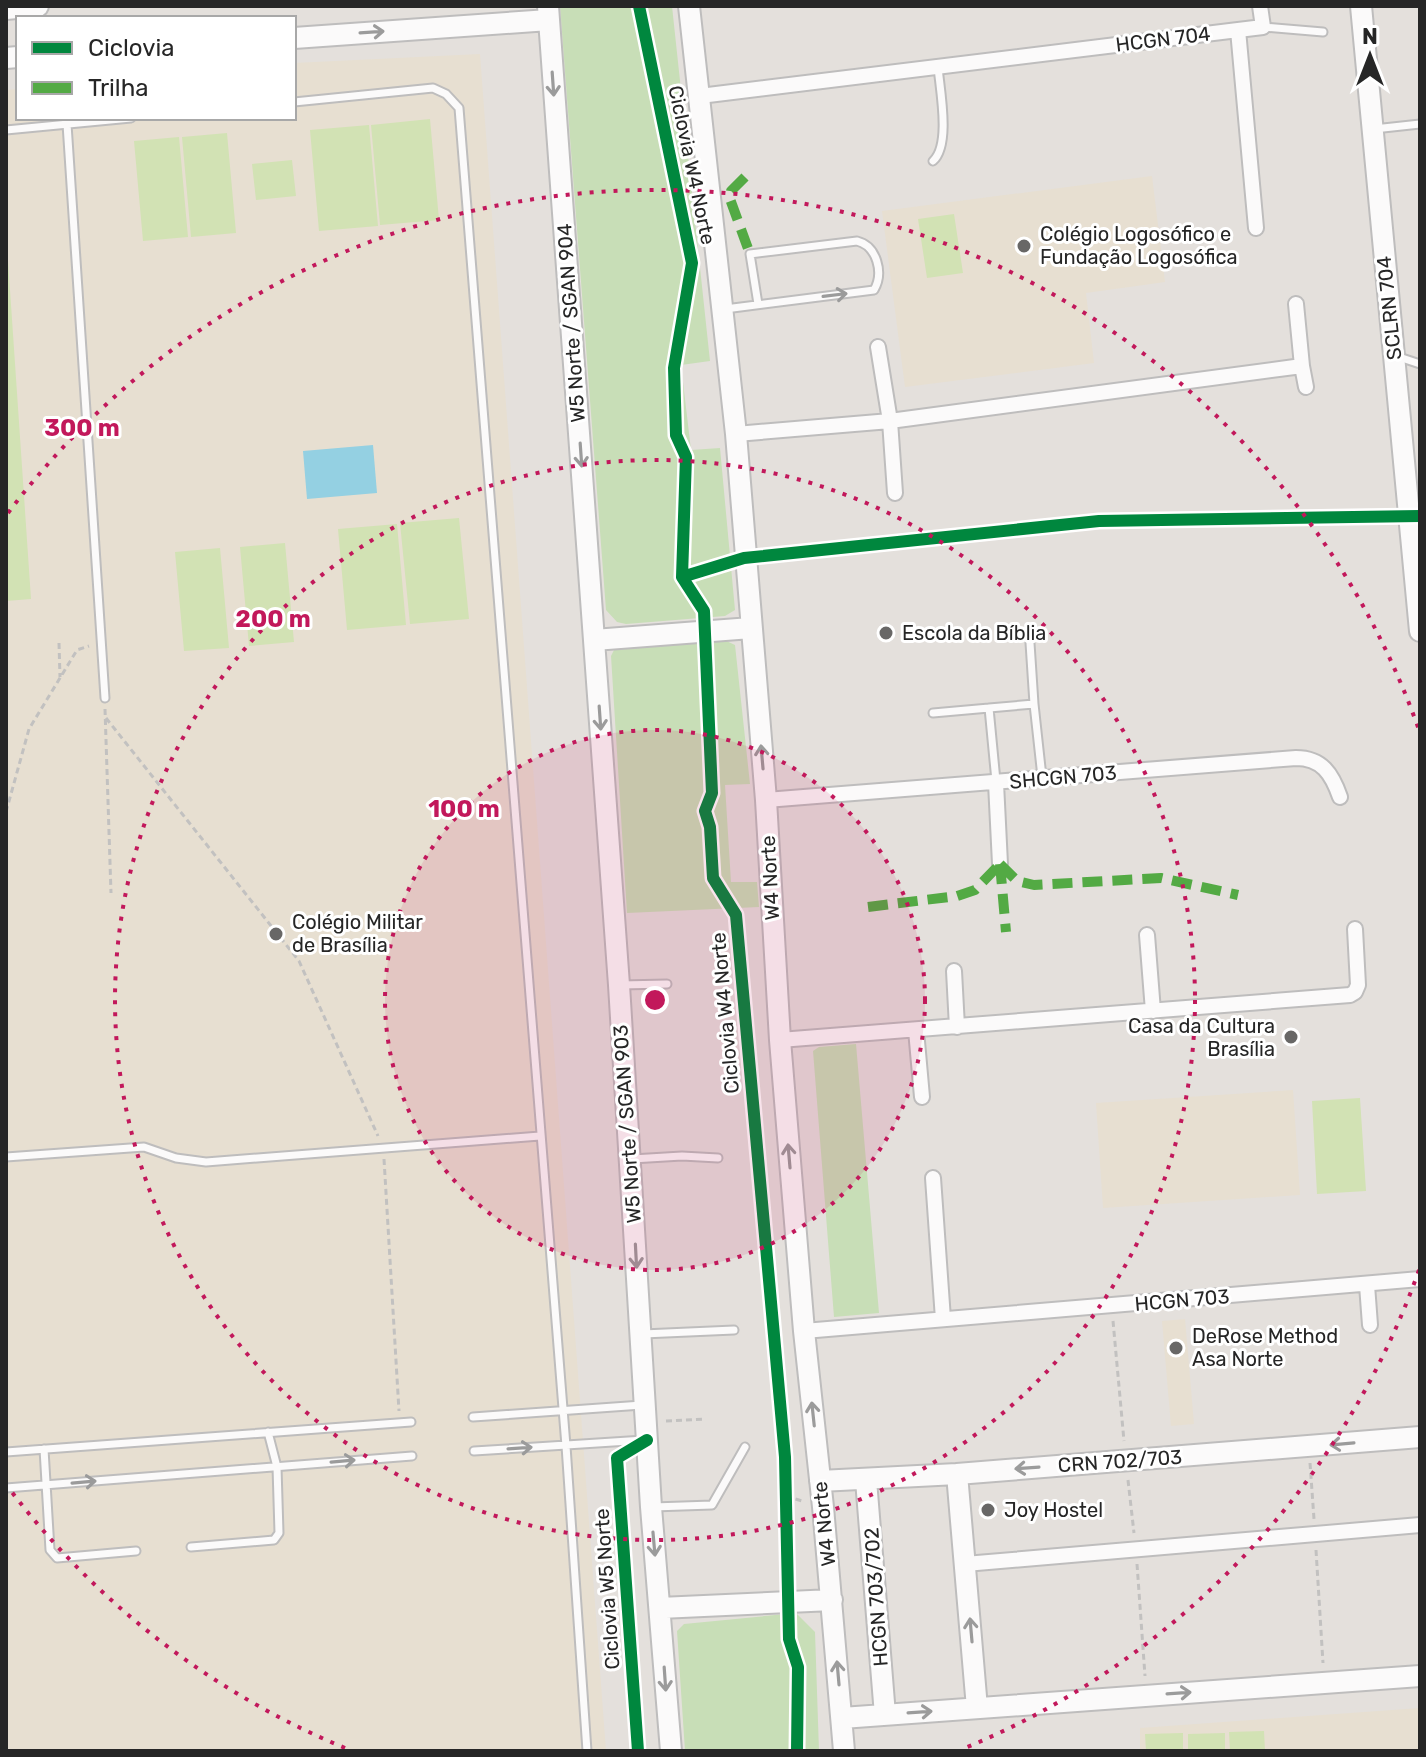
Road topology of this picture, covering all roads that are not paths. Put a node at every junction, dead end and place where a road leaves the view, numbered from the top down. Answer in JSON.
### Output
{"nodes":[{"id":1,"x":38,"y":6,"type":"edge"},
{"id":2,"x":689,"y":6,"type":"edge"},
{"id":3,"x":1260,"y":6,"type":"edge"},
{"id":4,"x":1361,"y":6,"type":"edge"},
{"id":5,"x":6,"y":9,"type":"edge"},
{"id":6,"x":548,"y":13,"type":"edge"},
{"id":7,"x":1263,"y":27,"type":"junction"},
{"id":8,"x":1238,"y":30,"type":"junction"},
{"id":9,"x":1323,"y":32,"type":"dead end"},
{"id":10,"x":296,"y":38,"type":"edge"},
{"id":11,"x":938,"y":66,"type":"junction"},
{"id":12,"x":700,"y":96,"type":"junction"},
{"id":13,"x":296,"y":102,"type":"edge"},
{"id":14,"x":110,"y":120,"type":"edge"},
{"id":15,"x":67,"y":124,"type":"junction"},
{"id":16,"x":1420,"y":124,"type":"edge"},
{"id":17,"x":1371,"y":129,"type":"junction"},
{"id":18,"x":6,"y":130,"type":"edge"},
{"id":19,"x":933,"y":161,"type":"dead end"},
{"id":20,"x":1256,"y":228,"type":"dead end"},
{"id":21,"x":758,"y":304,"type":"junction"},
{"id":22,"x":1296,"y":304,"type":"dead end"},
{"id":23,"x":722,"y":310,"type":"junction"},
{"id":24,"x":878,"y":347,"type":"dead end"},
{"id":25,"x":1394,"y":356,"type":"junction"},
{"id":26,"x":1420,"y":364,"type":"edge"},
{"id":27,"x":1302,"y":366,"type":"junction"},
{"id":28,"x":1306,"y":387,"type":"dead end"},
{"id":29,"x":890,"y":421,"type":"junction"},
{"id":30,"x":736,"y":434,"type":"junction"},
{"id":31,"x":895,"y":493,"type":"dead end"},
{"id":32,"x":751,"y":628,"type":"junction"},
{"id":33,"x":1420,"y":631,"type":"edge"},
{"id":34,"x":594,"y":640,"type":"junction"},
{"id":35,"x":1030,"y":643,"type":"dead end"},
{"id":36,"x":105,"y":698,"type":"road end"},
{"id":37,"x":1034,"y":704,"type":"junction"},
{"id":38,"x":989,"y":708,"type":"junction"},
{"id":39,"x":933,"y":713,"type":"dead end"},
{"id":40,"x":1042,"y":779,"type":"junction"},
{"id":41,"x":996,"y":783,"type":"junction"},
{"id":42,"x":1340,"y":797,"type":"dead end"},
{"id":43,"x":766,"y":800,"type":"junction"},
{"id":44,"x":1000,"y":864,"type":"dead end"},
{"id":45,"x":1355,"y":929,"type":"dead end"},
{"id":46,"x":1147,"y":935,"type":"dead end"},
{"id":47,"x":954,"y":971,"type":"dead end"},
{"id":48,"x":667,"y":984,"type":"dead end"},
{"id":49,"x":619,"y":985,"type":"junction"},
{"id":50,"x":1153,"y":1011,"type":"junction"},
{"id":51,"x":957,"y":1027,"type":"junction"},
{"id":52,"x":916,"y":1030,"type":"junction"},
{"id":53,"x":780,"y":1040,"type":"junction"},
{"id":54,"x":922,"y":1097,"type":"dead end"},
{"id":55,"x":540,"y":1136,"type":"junction"},
{"id":56,"x":6,"y":1157,"type":"edge"},
{"id":57,"x":718,"y":1158,"type":"dead end"},
{"id":58,"x":630,"y":1159,"type":"junction"},
{"id":59,"x":933,"y":1178,"type":"dead end"},
{"id":60,"x":1420,"y":1279,"type":"edge"},
{"id":61,"x":1367,"y":1285,"type":"junction"},
{"id":62,"x":943,"y":1319,"type":"junction"},
{"id":63,"x":1370,"y":1325,"type":"dead end"},
{"id":64,"x":734,"y":1330,"type":"dead end"},
{"id":65,"x":804,"y":1331,"type":"junction"},
{"id":66,"x":640,"y":1334,"type":"junction"},
{"id":67,"x":562,"y":1411,"type":"junction"},
{"id":68,"x":473,"y":1417,"type":"dead end"},
{"id":69,"x":411,"y":1422,"type":"dead end"},
{"id":70,"x":646,"y":1422,"type":"junction"},
{"id":71,"x":268,"y":1432,"type":"junction"},
{"id":72,"x":1420,"y":1437,"type":"edge"},
{"id":73,"x":566,"y":1446,"type":"junction"},
{"id":74,"x":745,"y":1447,"type":"dead end"},
{"id":75,"x":44,"y":1449,"type":"junction"},
{"id":76,"x":474,"y":1451,"type":"dead end"},
{"id":77,"x":6,"y":1452,"type":"edge"},
{"id":78,"x":412,"y":1456,"type":"dead end"},
{"id":79,"x":277,"y":1467,"type":"junction"},
{"id":80,"x":957,"y":1474,"type":"junction"},
{"id":81,"x":866,"y":1480,"type":"junction"},
{"id":82,"x":820,"y":1481,"type":"junction"},
{"id":83,"x":48,"y":1485,"type":"junction"},
{"id":84,"x":6,"y":1488,"type":"edge"},
{"id":85,"x":651,"y":1507,"type":"junction"},
{"id":86,"x":1420,"y":1525,"type":"edge"},
{"id":87,"x":191,"y":1547,"type":"dead end"},
{"id":88,"x":136,"y":1551,"type":"dead end"},
{"id":89,"x":965,"y":1564,"type":"junction"},
{"id":90,"x":832,"y":1600,"type":"junction"},
{"id":91,"x":660,"y":1608,"type":"junction"},
{"id":92,"x":1420,"y":1676,"type":"edge"},
{"id":93,"x":977,"y":1708,"type":"junction"},
{"id":94,"x":885,"y":1715,"type":"junction"},
{"id":95,"x":842,"y":1718,"type":"junction"},
{"id":96,"x":587,"y":1751,"type":"edge"},
{"id":97,"x":671,"y":1751,"type":"edge"},
{"id":98,"x":844,"y":1751,"type":"edge"}],
"edges":[{"from":1,"to":5,"type":"main road"},
{"from":2,"to":12,"type":"main road","name":"W4 Norte"},
{"from":3,"to":7,"type":"street"},
{"from":4,"to":17,"type":"main road","name":"SCLRN 704"},
{"from":10,"to":6,"type":"main road","one_way":true},
{"from":6,"to":34,"type":"main road","name":"W5 Norte / SGAN 904","one_way":true},
{"from":7,"to":8,"type":"street"},
{"from":7,"to":9,"type":"lane"},
{"from":8,"to":11,"type":"street","name":"HCGN 704"},
{"from":8,"to":20,"type":"street","name":"HCGN 704"},
{"from":11,"to":12,"type":"street","name":"HCGN 704"},
{"from":11,"to":19,"type":"lane"},
{"from":12,"to":23,"type":"main road","name":"W4 Norte"},
{"from":13,"to":55,"type":"lane"},
{"from":14,"to":15,"type":"lane"},
{"from":15,"to":18,"type":"lane"},
{"from":15,"to":36,"type":"lane"},
{"from":16,"to":17,"type":"lane"},
{"from":17,"to":25,"type":"main road","name":"SCLRN 704"},
{"from":21,"to":21,"type":"lane","one_way":true},
{"from":21,"to":23,"type":"lane"},
{"from":22,"to":27,"type":"street"},
{"from":23,"to":30,"type":"main road","name":"W4 Norte"},
{"from":24,"to":29,"type":"street"},
{"from":25,"to":26,"type":"lane"},
{"from":25,"to":33,"type":"main road","name":"SCLRN 704"},
{"from":27,"to":28,"type":"street"},
{"from":27,"to":29,"type":"street"},
{"from":29,"to":30,"type":"street"},
{"from":29,"to":31,"type":"street"},
{"from":30,"to":32,"type":"main road","name":"W4 Norte"},
{"from":32,"to":34,"type":"main road"},
{"from":43,"to":32,"type":"main road","name":"W4 Norte","one_way":true},
{"from":34,"to":49,"type":"main road","name":"W5 Norte / SGAN 903","one_way":true},
{"from":35,"to":37,"type":"lane"},
{"from":37,"to":38,"type":"lane"},
{"from":37,"to":40,"type":"lane"},
{"from":38,"to":39,"type":"lane"},
{"from":38,"to":41,"type":"lane"},
{"from":40,"to":41,"type":"street","name":"SHCGN 703"},
{"from":40,"to":42,"type":"street","name":"SHCGN 703"},
{"from":41,"to":43,"type":"street","name":"SHCGN 703"},
{"from":41,"to":44,"type":"street"},
{"from":43,"to":53,"type":"main road","name":"W4 Norte"},
{"from":45,"to":50,"type":"street"},
{"from":46,"to":50,"type":"street"},
{"from":47,"to":51,"type":"street"},
{"from":48,"to":49,"type":"lane"},
{"from":49,"to":58,"type":"main road","name":"W5 Norte / SGAN 903"},
{"from":50,"to":51,"type":"street"},
{"from":51,"to":52,"type":"street"},
{"from":52,"to":53,"type":"street"},
{"from":52,"to":54,"type":"street"},
{"from":65,"to":53,"type":"main road","name":"W4 Norte","one_way":true},
{"from":55,"to":56,"type":"lane"},
{"from":55,"to":67,"type":"lane"},
{"from":57,"to":58,"type":"lane"},
{"from":58,"to":66,"type":"main road","name":"W5 Norte / SGAN 903","one_way":true},
{"from":59,"to":62,"type":"street"},
{"from":60,"to":61,"type":"street","name":"HCGN 703"},
{"from":61,"to":62,"type":"street","name":"HCGN 703"},
{"from":61,"to":63,"type":"street"},
{"from":62,"to":65,"type":"street","name":"HCGN 703"},
{"from":64,"to":66,"type":"lane"},
{"from":82,"to":65,"type":"main road","name":"W4 Norte","one_way":true},
{"from":66,"to":70,"type":"main road","name":"W5 Norte / SGAN 903"},
{"from":67,"to":68,"type":"lane"},
{"from":67,"to":70,"type":"lane"},
{"from":67,"to":73,"type":"lane"},
{"from":69,"to":71,"type":"lane"},
{"from":70,"to":73,"type":"lane"},
{"from":70,"to":85,"type":"main road","name":"W5 Norte / SGAN 903"},
{"from":71,"to":75,"type":"lane"},
{"from":71,"to":79,"type":"lane"},
{"from":72,"to":80,"type":"main road","name":"CRN 702/703","one_way":true},
{"from":76,"to":73,"type":"lane","one_way":true},
{"from":73,"to":96,"type":"lane"},
{"from":74,"to":85,"type":"lane"},
{"from":75,"to":77,"type":"lane"},
{"from":75,"to":83,"type":"lane"},
{"from":79,"to":78,"type":"lane","one_way":true},
{"from":83,"to":79,"type":"lane","one_way":true},
{"from":79,"to":87,"type":"lane"},
{"from":80,"to":81,"type":"main road","name":"CRN 702/703"},
{"from":80,"to":89,"type":"main road"},
{"from":81,"to":82,"type":"main road","name":"CRN 702/703"},
{"from":81,"to":94,"type":"main road","name":"HCGN 703/702"},
{"from":82,"to":90,"type":"main road","name":"W4 Norte"},
{"from":83,"to":84,"type":"lane"},
{"from":83,"to":88,"type":"lane"},
{"from":85,"to":91,"type":"main road","name":"W5 Norte / SGAN 903","one_way":true},
{"from":86,"to":89,"type":"street"},
{"from":93,"to":89,"type":"main road","one_way":true},
{"from":90,"to":91,"type":"main road"},
{"from":95,"to":90,"type":"main road","name":"W4 Norte","one_way":true},
{"from":91,"to":97,"type":"main road","name":"W5 Norte / SGAN 903","one_way":true},
{"from":93,"to":92,"type":"main road","one_way":true},
{"from":94,"to":93,"type":"main road","one_way":true},
{"from":94,"to":95,"type":"main road"},
{"from":95,"to":98,"type":"main road","name":"W4 Norte"}]}
